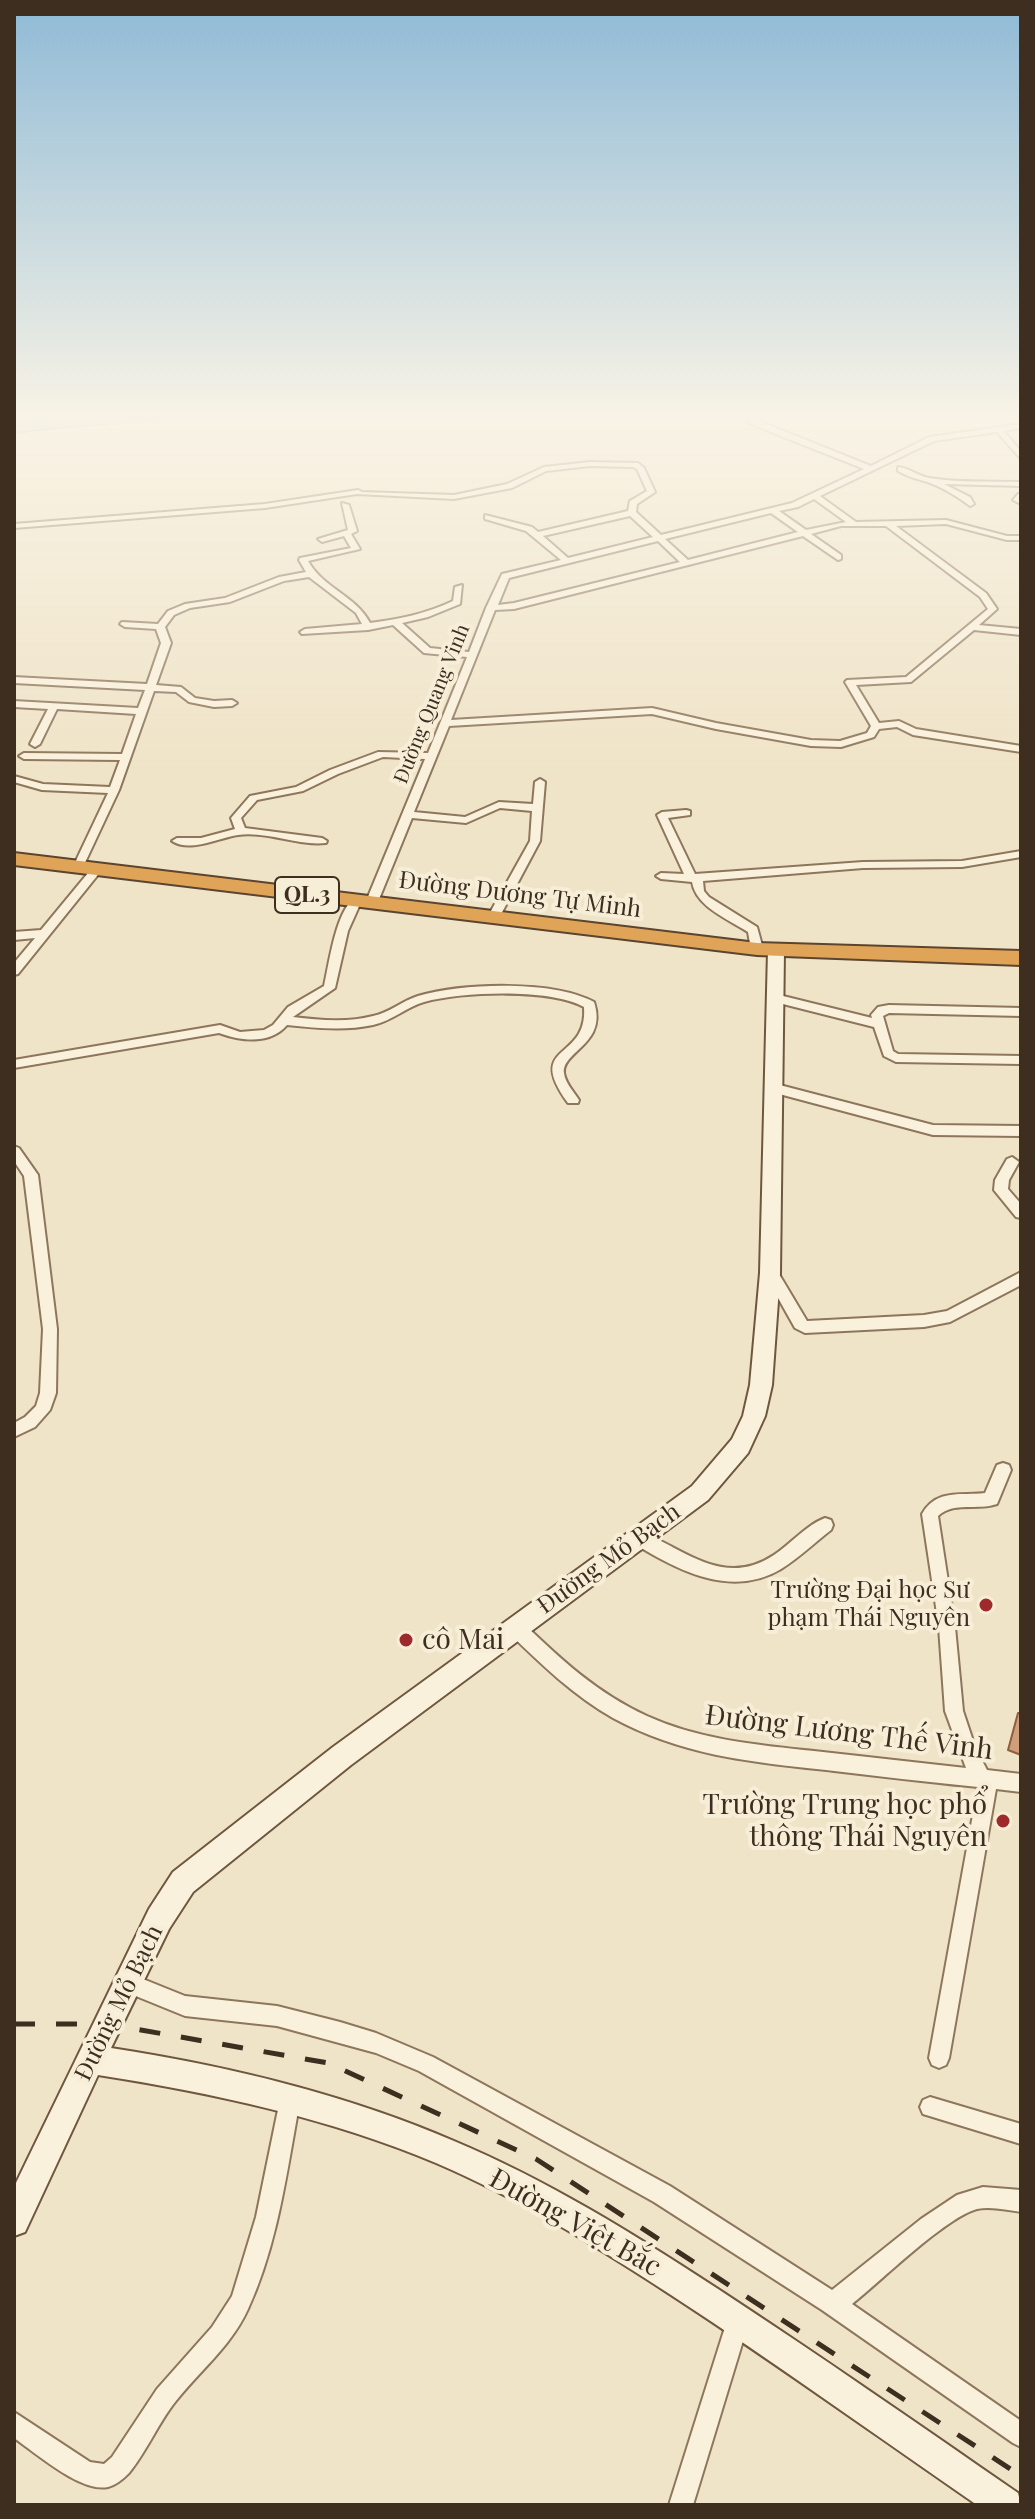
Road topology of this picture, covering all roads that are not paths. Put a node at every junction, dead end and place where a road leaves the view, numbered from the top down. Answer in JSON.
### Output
{"nodes":[{"id":1,"x":537,"y":535,"type":"edge"},
{"id":2,"x":339,"y":536,"type":"edge"},
{"id":3,"x":348,"y":536,"type":"edge"},
{"id":4,"x":655,"y":536,"type":"edge"},
{"id":5,"x":667,"y":536,"type":"edge"},
{"id":6,"x":797,"y":536,"type":"edge"},
{"id":7,"x":805,"y":536,"type":"edge"},
{"id":8,"x":903,"y":536,"type":"edge"},
{"id":9,"x":998,"y":536,"type":"edge"},
{"id":10,"x":657,"y":538,"type":"junction"},
{"id":11,"x":1021,"y":538,"type":"edge"},
{"id":12,"x":322,"y":539,"type":"dead end"},
{"id":13,"x":838,"y":557,"type":"dead end"},
{"id":14,"x":565,"y":559,"type":"junction"},
{"id":15,"x":686,"y":563,"type":"junction"},
{"id":16,"x":311,"y":574,"type":"junction"},
{"id":17,"x":459,"y":587,"type":"dead end"},
{"id":18,"x":490,"y":608,"type":"junction"},
{"id":19,"x":394,"y":621,"type":"junction"},
{"id":20,"x":125,"y":624,"type":"dead end"},
{"id":21,"x":160,"y":627,"type":"junction"},
{"id":22,"x":368,"y":627,"type":"junction"},
{"id":23,"x":973,"y":627,"type":"junction"},
{"id":24,"x":305,"y":632,"type":"dead end"},
{"id":25,"x":1016,"y":632,"type":"edge"},
{"id":26,"x":471,"y":655,"type":"junction"},
{"id":27,"x":14,"y":680,"type":"edge"},
{"id":28,"x":148,"y":687,"type":"junction"},
{"id":29,"x":232,"y":703,"type":"dead end"},
{"id":30,"x":14,"y":704,"type":"edge"},
{"id":31,"x":54,"y":706,"type":"junction"},
{"id":32,"x":140,"y":711,"type":"junction"},
{"id":33,"x":444,"y":723,"type":"junction"},
{"id":34,"x":876,"y":726,"type":"junction"},
{"id":35,"x":35,"y":744,"type":"dead end"},
{"id":36,"x":1021,"y":749,"type":"edge"},
{"id":37,"x":24,"y":756,"type":"dead end"},
{"id":38,"x":430,"y":756,"type":"junction"},
{"id":39,"x":125,"y":757,"type":"junction"},
{"id":40,"x":14,"y":779,"type":"edge"},
{"id":41,"x":540,"y":782,"type":"dead end"},
{"id":42,"x":114,"y":790,"type":"junction"},
{"id":43,"x":539,"y":808,"type":"junction"},
{"id":44,"x":686,"y":813,"type":"dead end"},
{"id":45,"x":407,"y":814,"type":"junction"},
{"id":46,"x":241,"y":831,"type":"junction"},
{"id":47,"x":177,"y":841,"type":"dead end"},
{"id":48,"x":322,"y":841,"type":"dead end"},
{"id":49,"x":1021,"y":854,"type":"edge"},
{"id":50,"x":14,"y":859,"type":"edge"},
{"id":51,"x":87,"y":868,"type":"junction"},
{"id":52,"x":661,"y":876,"type":"dead end"},
{"id":53,"x":694,"y":879,"type":"junction"},
{"id":54,"x":363,"y":903,"type":"junction"},
{"id":55,"x":493,"y":918,"type":"junction"},
{"id":56,"x":45,"y":933,"type":"junction"},
{"id":57,"x":14,"y":936,"type":"edge"},
{"id":58,"x":766,"y":950,"type":"junction"},
{"id":59,"x":1021,"y":958,"type":"edge"},
{"id":60,"x":14,"y":971,"type":"edge"},
{"id":61,"x":775,"y":998,"type":"junction"},
{"id":62,"x":1021,"y":1012,"type":"edge"},
{"id":63,"x":283,"y":1020,"type":"junction"},
{"id":64,"x":880,"y":1024,"type":"junction"},
{"id":65,"x":1021,"y":1060,"type":"edge"},
{"id":66,"x":14,"y":1064,"type":"edge"},
{"id":67,"x":772,"y":1088,"type":"junction"},
{"id":68,"x":573,"y":1100,"type":"dead end"},
{"id":69,"x":1021,"y":1131,"type":"edge"},
{"id":70,"x":14,"y":1151,"type":"edge"},
{"id":71,"x":1012,"y":1162,"type":"dead end"},
{"id":72,"x":1021,"y":1213,"type":"edge"},
{"id":73,"x":770,"y":1273,"type":"junction"},
{"id":74,"x":1021,"y":1278,"type":"edge"},
{"id":75,"x":14,"y":1430,"type":"edge"},
{"id":76,"x":1003,"y":1470,"type":"dead end"},
{"id":77,"x":825,"y":1525,"type":"dead end"},
{"id":78,"x":639,"y":1538,"type":"junction"},
{"id":79,"x":515,"y":1627,"type":"junction"},
{"id":80,"x":985,"y":1778,"type":"junction"},
{"id":81,"x":1021,"y":1783,"type":"edge"},
{"id":82,"x":128,"y":1983,"type":"junction"},
{"id":83,"x":939,"y":2058,"type":"dead end"},
{"id":84,"x":91,"y":2059,"type":"junction"},
{"id":85,"x":290,"y":2100,"type":"junction"},
{"id":86,"x":930,"y":2107,"type":"dead end"},
{"id":87,"x":1021,"y":2134,"type":"edge"},
{"id":88,"x":1021,"y":2201,"type":"edge"},
{"id":89,"x":14,"y":2221,"type":"edge"},
{"id":90,"x":830,"y":2302,"type":"junction"},
{"id":91,"x":738,"y":2321,"type":"junction"},
{"id":92,"x":14,"y":2424,"type":"edge"},
{"id":93,"x":1021,"y":2435,"type":"edge"},
{"id":94,"x":681,"y":2505,"type":"edge"},
{"id":95,"x":1006,"y":2505,"type":"edge"}],
"edges":[{"from":1,"to":14,"type":"street"},
{"from":2,"to":12,"type":"street"},
{"from":3,"to":16,"type":"street"},
{"from":4,"to":10,"type":"street"},
{"from":5,"to":10,"type":"street","name":"Đường Quang Vinh"},
{"from":6,"to":15,"type":"street"},
{"from":7,"to":13,"type":"street"},
{"from":8,"to":23,"type":"street"},
{"from":9,"to":11,"type":"street"},
{"from":10,"to":14,"type":"street","name":"Đường Quang Vinh"},
{"from":10,"to":15,"type":"street"},
{"from":14,"to":18,"type":"street","name":"Đường Quang Vinh"},
{"from":15,"to":18,"type":"street"},
{"from":16,"to":21,"type":"street"},
{"from":16,"to":22,"type":"street"},
{"from":17,"to":19,"type":"street"},
{"from":18,"to":26,"type":"street","name":"Đường Quang Vinh"},
{"from":19,"to":22,"type":"street"},
{"from":19,"to":26,"type":"street"},
{"from":20,"to":21,"type":"street"},
{"from":21,"to":28,"type":"street"},
{"from":22,"to":24,"type":"street"},
{"from":23,"to":25,"type":"street"},
{"from":23,"to":34,"type":"street"},
{"from":26,"to":33,"type":"street","name":"Đường Quang Vinh"},
{"from":27,"to":28,"type":"street"},
{"from":28,"to":29,"type":"street"},
{"from":28,"to":32,"type":"street"},
{"from":30,"to":31,"type":"street"},
{"from":31,"to":32,"type":"street"},
{"from":31,"to":35,"type":"street"},
{"from":32,"to":39,"type":"street"},
{"from":33,"to":34,"type":"street"},
{"from":33,"to":38,"type":"street","name":"Đường Quang Vinh"},
{"from":34,"to":36,"type":"street"},
{"from":37,"to":39,"type":"street"},
{"from":38,"to":45,"type":"street","name":"Đường Quang Vinh"},
{"from":38,"to":46,"type":"street"},
{"from":39,"to":42,"type":"street"},
{"from":40,"to":42,"type":"street"},
{"from":41,"to":43,"type":"street"},
{"from":42,"to":51,"type":"street"},
{"from":43,"to":45,"type":"street"},
{"from":43,"to":55,"type":"street"},
{"from":44,"to":53,"type":"street"},
{"from":45,"to":54,"type":"street","name":"Đường Quang Vinh"},
{"from":46,"to":47,"type":"street"},
{"from":46,"to":48,"type":"street"},
{"from":49,"to":53,"type":"street"},
{"from":50,"to":51,"type":"highway","name":"Đường Dương Tự Minh","number":"QL.3"},
{"from":51,"to":54,"type":"highway","name":"Đường Dương Tự Minh","number":"QL.3"},
{"from":51,"to":56,"type":"street"},
{"from":52,"to":53,"type":"street"},
{"from":53,"to":58,"type":"street"},
{"from":54,"to":55,"type":"highway","name":"Đường Dương Tự Minh","number":"QL.3"},
{"from":54,"to":63,"type":"street","name":"Đường Quang Vinh"},
{"from":55,"to":58,"type":"highway","name":"Đường Dương Tự Minh","number":"QL.3"},
{"from":56,"to":57,"type":"street"},
{"from":56,"to":60,"type":"street"},
{"from":58,"to":59,"type":"highway","name":"Đường Dương Tự Minh","number":"QL.3"},
{"from":58,"to":61,"type":"street","name":"Đường Mỏ Bạch"},
{"from":61,"to":64,"type":"street"},
{"from":61,"to":67,"type":"street","name":"Đường Mỏ Bạch"},
{"from":62,"to":64,"type":"street"},
{"from":63,"to":66,"type":"street","name":"Đường Quang Vinh"},
{"from":63,"to":68,"type":"street"},
{"from":64,"to":65,"type":"street"},
{"from":67,"to":69,"type":"street"},
{"from":67,"to":73,"type":"street","name":"Đường Mỏ Bạch"},
{"from":70,"to":75,"type":"street"},
{"from":71,"to":72,"type":"street"},
{"from":73,"to":74,"type":"street"},
{"from":73,"to":78,"type":"street","name":"Đường Mỏ Bạch"},
{"from":76,"to":80,"type":"street"},
{"from":77,"to":78,"type":"street"},
{"from":78,"to":79,"type":"street","name":"Đường Mỏ Bạch"},
{"from":79,"to":80,"type":"street","name":"Đường Lương Thế Vinh"},
{"from":79,"to":82,"type":"street","name":"Đường Mỏ Bạch"},
{"from":80,"to":81,"type":"street","name":"Đường Lương Thế Vinh"},
{"from":80,"to":83,"type":"street"},
{"from":82,"to":84,"type":"street","name":"Đường Mỏ Bạch"},
{"from":82,"to":90,"type":"street"},
{"from":84,"to":85,"type":"street","name":"Đường Việt Bắc"},
{"from":84,"to":89,"type":"street","name":"Đường Mỏ Bạch"},
{"from":85,"to":91,"type":"street","name":"Đường Việt Bắc"},
{"from":85,"to":92,"type":"street"},
{"from":86,"to":87,"type":"street"},
{"from":88,"to":90,"type":"street"},
{"from":90,"to":93,"type":"street"},
{"from":91,"to":94,"type":"street"},
{"from":91,"to":95,"type":"street","name":"Đường Việt Bắc"}]}
